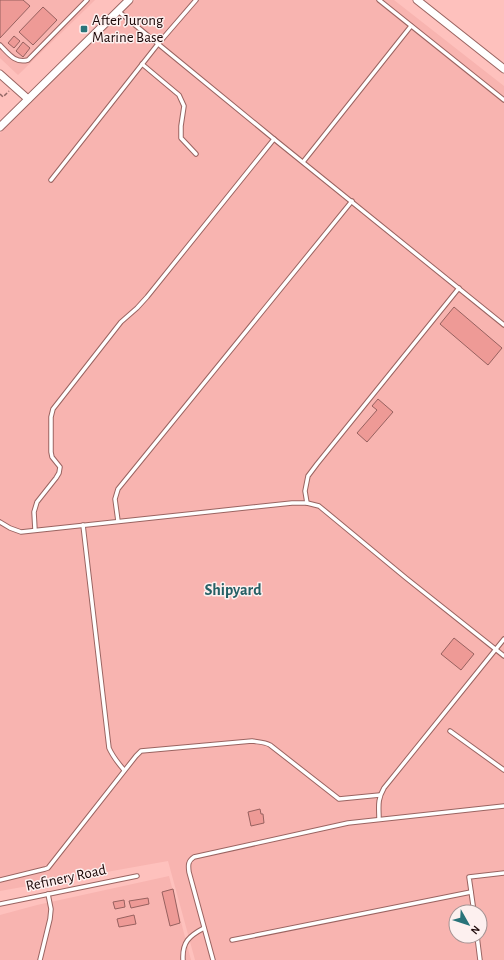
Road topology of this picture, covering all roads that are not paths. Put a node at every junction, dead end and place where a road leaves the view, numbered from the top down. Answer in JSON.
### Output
{"nodes":[{"id":1,"x":87,"y":0,"type":"edge"},
{"id":2,"x":129,"y":0,"type":"edge"},
{"id":3,"x":196,"y":0,"type":"edge"},
{"id":4,"x":379,"y":0,"type":"edge"},
{"id":5,"x":417,"y":0,"type":"edge"},
{"id":6,"x":118,"y":10,"type":"junction"},
{"id":7,"x":411,"y":26,"type":"junction"},
{"id":8,"x":158,"y":44,"type":"junction"},
{"id":9,"x":0,"y":45,"type":"edge"},
{"id":10,"x":142,"y":64,"type":"junction"},
{"id":11,"x":504,"y":70,"type":"edge"},
{"id":12,"x":0,"y":74,"type":"edge"},
{"id":13,"x":28,"y":99,"type":"junction"},
{"id":14,"x":504,"y":100,"type":"edge"},
{"id":15,"x":0,"y":127,"type":"edge"},
{"id":16,"x":274,"y":138,"type":"junction"},
{"id":17,"x":196,"y":154,"type":"dead end"},
{"id":18,"x":302,"y":162,"type":"junction"},
{"id":19,"x":52,"y":180,"type":"dead end"},
{"id":20,"x":352,"y":201,"type":"junction"},
{"id":21,"x":459,"y":288,"type":"junction"},
{"id":22,"x":504,"y":325,"type":"edge"},
{"id":23,"x":308,"y":502,"type":"junction"},
{"id":24,"x":118,"y":521,"type":"junction"},
{"id":25,"x":0,"y":522,"type":"edge"},
{"id":26,"x":83,"y":525,"type":"junction"},
{"id":27,"x":35,"y":530,"type":"junction"},
{"id":28,"x":504,"y":639,"type":"edge"},
{"id":29,"x":496,"y":649,"type":"junction"},
{"id":30,"x":504,"y":656,"type":"edge"},
{"id":31,"x":450,"y":731,"type":"dead end"},
{"id":32,"x":124,"y":770,"type":"junction"},
{"id":33,"x":504,"y":770,"type":"edge"},
{"id":34,"x":380,"y":795,"type":"junction"},
{"id":35,"x":504,"y":806,"type":"edge"},
{"id":36,"x":379,"y":819,"type":"junction"},
{"id":37,"x":504,"y":873,"type":"edge"},
{"id":38,"x":137,"y":876,"type":"dead end"},
{"id":39,"x":0,"y":880,"type":"edge"},
{"id":40,"x":471,"y":892,"type":"junction"},
{"id":41,"x":48,"y":894,"type":"junction"},
{"id":42,"x":0,"y":904,"type":"edge"},
{"id":43,"x":473,"y":904,"type":"edge"},
{"id":44,"x":204,"y":928,"type":"junction"},
{"id":45,"x":232,"y":940,"type":"dead end"},
{"id":46,"x":478,"y":944,"type":"edge"},
{"id":47,"x":40,"y":960,"type":"edge"},
{"id":48,"x":183,"y":960,"type":"edge"},
{"id":49,"x":213,"y":960,"type":"edge"},
{"id":50,"x":480,"y":960,"type":"edge"}],
"edges":[{"from":1,"to":9,"type":"lane"},
{"from":2,"to":6,"type":"street"},
{"from":3,"to":8,"type":"lane"},
{"from":4,"to":7,"type":"lane"},
{"from":5,"to":11,"type":"street"},
{"from":6,"to":8,"type":"lane"},
{"from":6,"to":13,"type":"street"},
{"from":7,"to":14,"type":"lane"},
{"from":7,"to":18,"type":"lane"},
{"from":8,"to":10,"type":"lane"},
{"from":8,"to":16,"type":"lane"},
{"from":10,"to":17,"type":"lane"},
{"from":10,"to":19,"type":"lane"},
{"from":12,"to":13,"type":"street"},
{"from":13,"to":15,"type":"street"},
{"from":16,"to":18,"type":"lane"},
{"from":16,"to":27,"type":"lane"},
{"from":18,"to":20,"type":"lane"},
{"from":20,"to":21,"type":"lane"},
{"from":20,"to":24,"type":"lane"},
{"from":21,"to":22,"type":"lane"},
{"from":21,"to":23,"type":"lane"},
{"from":23,"to":24,"type":"lane"},
{"from":23,"to":29,"type":"lane"},
{"from":24,"to":26,"type":"lane"},
{"from":25,"to":27,"type":"lane"},
{"from":26,"to":27,"type":"lane"},
{"from":26,"to":32,"type":"lane"},
{"from":28,"to":29,"type":"lane"},
{"from":29,"to":30,"type":"lane"},
{"from":29,"to":34,"type":"lane"},
{"from":31,"to":33,"type":"lane"},
{"from":32,"to":34,"type":"lane"},
{"from":32,"to":39,"type":"lane"},
{"from":34,"to":36,"type":"lane"},
{"from":35,"to":36,"type":"lane"},
{"from":36,"to":44,"type":"lane"},
{"from":37,"to":40,"type":"lane"},
{"from":38,"to":41,"type":"lane","name":"Refinery Road"},
{"from":40,"to":43,"type":"lane"},
{"from":40,"to":45,"type":"lane"},
{"from":41,"to":42,"type":"lane","name":"Refinery Road"},
{"from":41,"to":47,"type":"lane"},
{"from":44,"to":48,"type":"lane"},
{"from":44,"to":49,"type":"lane"},
{"from":46,"to":50,"type":"lane"}]}
